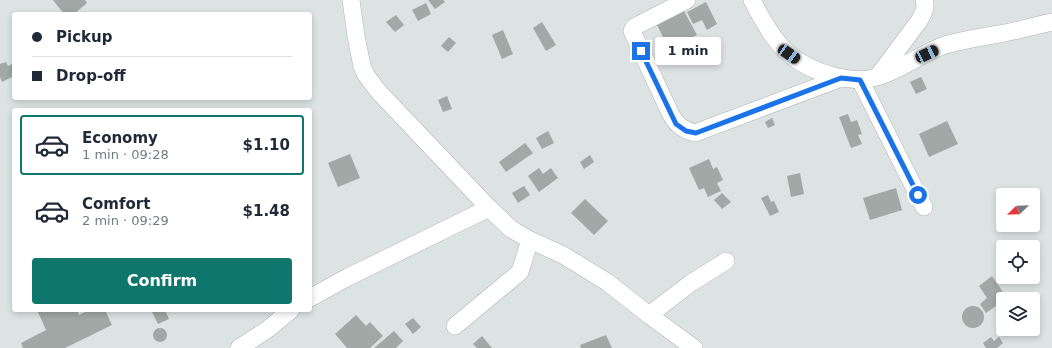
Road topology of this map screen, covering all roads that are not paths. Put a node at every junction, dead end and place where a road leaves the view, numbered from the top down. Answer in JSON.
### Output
{"nodes":[{"id":1,"x":351,"y":0,"type":"edge"},
{"id":2,"x":687,"y":0,"type":"edge"},
{"id":3,"x":752,"y":0,"type":"edge"},
{"id":4,"x":924,"y":0,"type":"edge"},
{"id":5,"x":1052,"y":22,"type":"edge"},
{"id":6,"x":877,"y":77,"type":"junction"},
{"id":7,"x":841,"y":78,"type":"junction"},
{"id":8,"x":860,"y":80,"type":"junction"},
{"id":9,"x":924,"y":207,"type":"dead end"},
{"id":10,"x":489,"y":208,"type":"junction"},
{"id":11,"x":530,"y":240,"type":"junction"},
{"id":12,"x":726,"y":261,"type":"dead end"},
{"id":13,"x":312,"y":297,"type":"edge"},
{"id":14,"x":289,"y":312,"type":"edge"},
{"id":15,"x":649,"y":316,"type":"junction"},
{"id":16,"x":456,"y":326,"type":"dead end"},
{"id":17,"x":239,"y":348,"type":"edge"},
{"id":18,"x":694,"y":348,"type":"edge"}],
"edges":[{"from":1,"to":10,"type":"street"},
{"from":2,"to":7,"type":"street"},
{"from":3,"to":7,"type":"street"},
{"from":4,"to":6,"type":"street"},
{"from":5,"to":6,"type":"street"},
{"from":6,"to":8,"type":"street"},
{"from":7,"to":8,"type":"street"},
{"from":8,"to":9,"type":"street"},
{"from":10,"to":11,"type":"street"},
{"from":10,"to":13,"type":"street"},
{"from":11,"to":15,"type":"street"},
{"from":11,"to":16,"type":"street"},
{"from":12,"to":15,"type":"street"},
{"from":14,"to":17,"type":"street"},
{"from":15,"to":18,"type":"street"}]}
